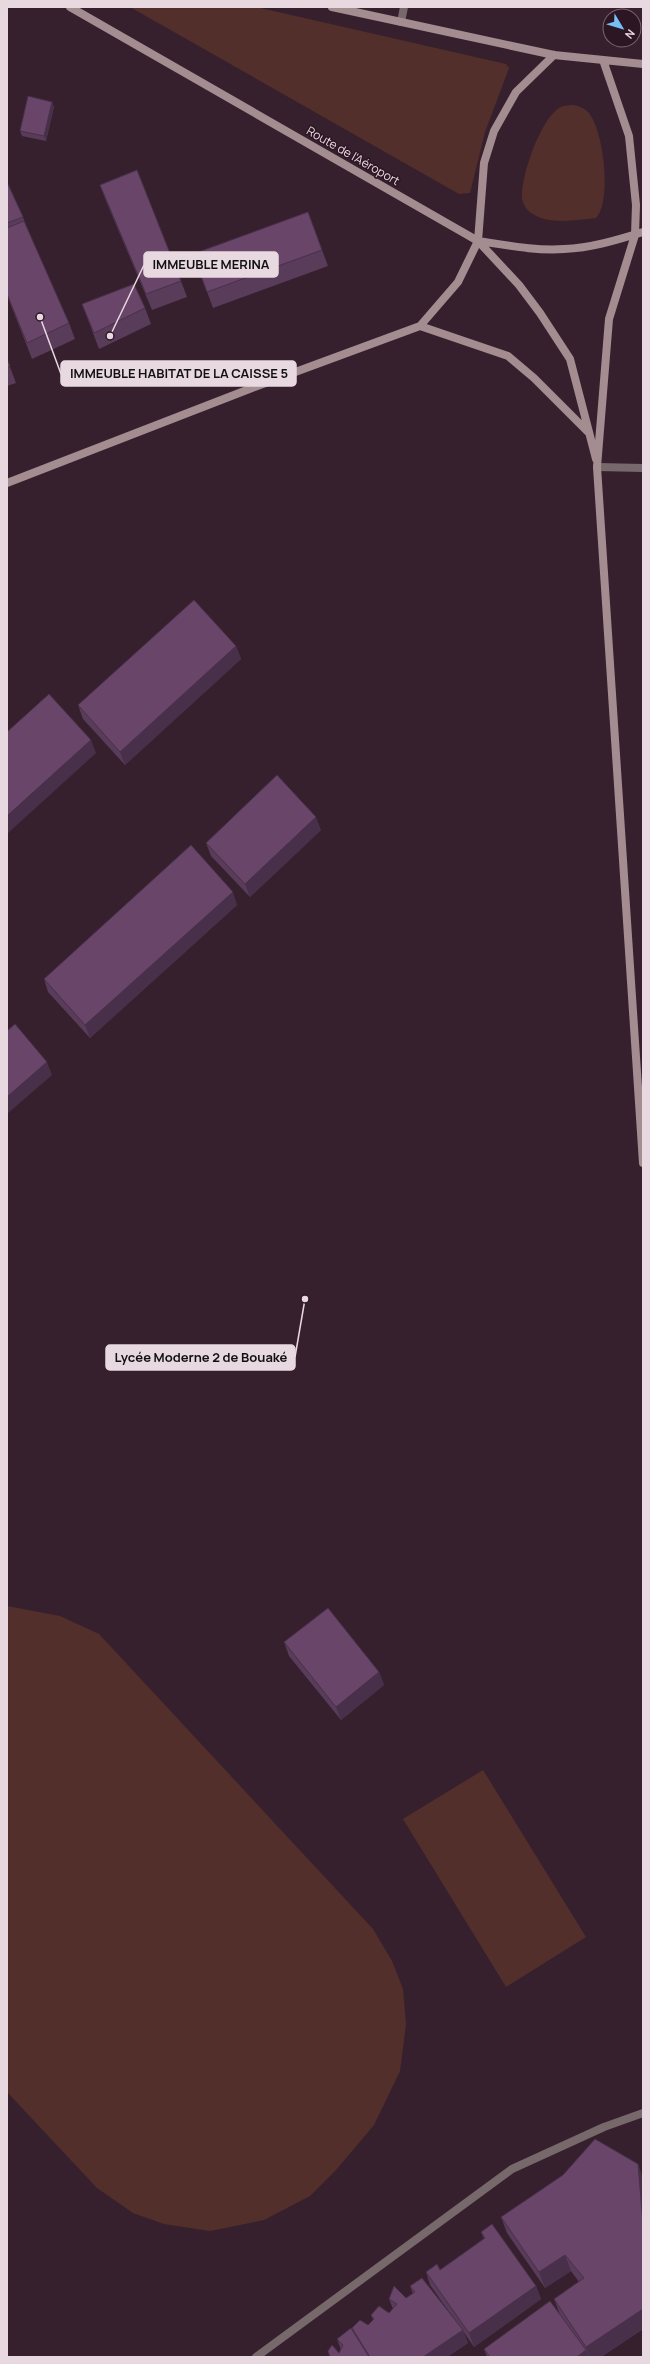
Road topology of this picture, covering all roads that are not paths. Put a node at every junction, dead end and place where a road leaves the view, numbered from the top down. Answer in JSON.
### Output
{"nodes":[{"id":1,"x":70,"y":7,"type":"edge"},
{"id":2,"x":332,"y":7,"type":"edge"},
{"id":3,"x":404,"y":7,"type":"edge"},
{"id":4,"x":402,"y":22,"type":"junction"},
{"id":5,"x":554,"y":55,"type":"junction"},
{"id":6,"x":603,"y":60,"type":"junction"},
{"id":7,"x":643,"y":64,"type":"edge"},
{"id":8,"x":639,"y":234,"type":"edge"},
{"id":9,"x":478,"y":241,"type":"junction"},
{"id":10,"x":420,"y":326,"type":"junction"},
{"id":11,"x":589,"y":433,"type":"junction"},
{"id":12,"x":598,"y":467,"type":"junction"},
{"id":13,"x":643,"y":468,"type":"edge"},
{"id":14,"x":7,"y":483,"type":"edge"},
{"id":15,"x":643,"y":1163,"type":"edge"},
{"id":16,"x":643,"y":2113,"type":"edge"},
{"id":17,"x":256,"y":2357,"type":"edge"}],
"edges":[{"from":1,"to":9,"type":"main road","name":"Route de l'Aéroport"},
{"from":2,"to":4,"type":"main road"},
{"from":3,"to":4,"type":"street"},
{"from":4,"to":5,"type":"main road"},
{"from":5,"to":6,"type":"main road"},
{"from":5,"to":9,"type":"main road"},
{"from":6,"to":7,"type":"main road"},
{"from":6,"to":8,"type":"main road"},
{"from":8,"to":9,"type":"main road","name":"Route de l'Aéroport"},
{"from":8,"to":12,"type":"main road"},
{"from":9,"to":10,"type":"main road"},
{"from":9,"to":11,"type":"main road"},
{"from":10,"to":11,"type":"main road"},
{"from":10,"to":14,"type":"main road"},
{"from":11,"to":12,"type":"main road"},
{"from":12,"to":13,"type":"street"},
{"from":12,"to":15,"type":"main road"},
{"from":16,"to":17,"type":"street"}]}
